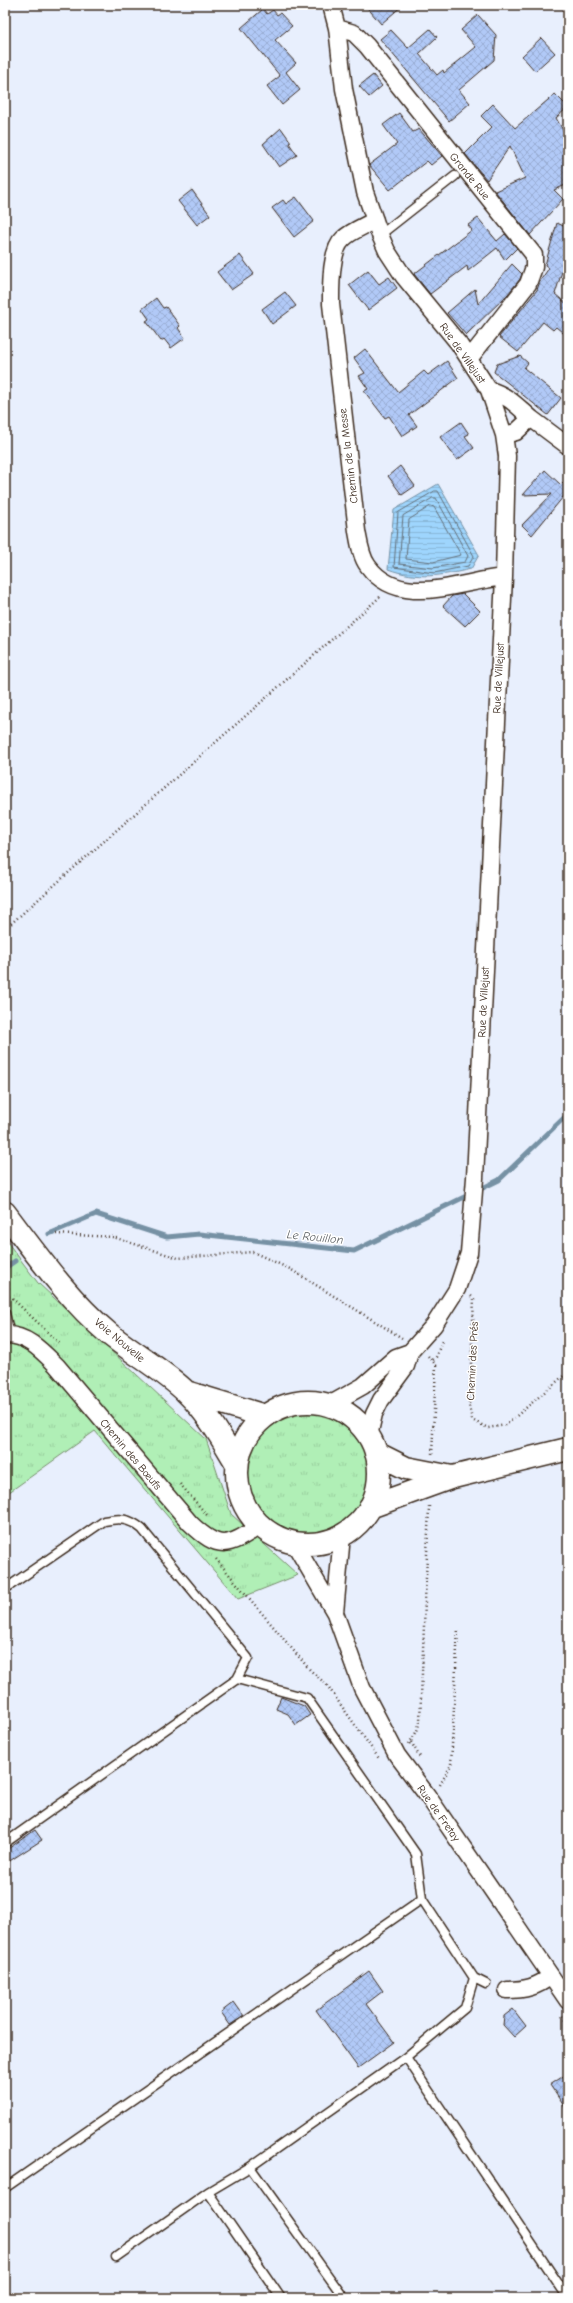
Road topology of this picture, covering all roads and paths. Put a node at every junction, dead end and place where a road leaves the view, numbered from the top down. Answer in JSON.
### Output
{"nodes":[{"id":1,"x":331,"y":5,"type":"edge"},
{"id":2,"x":337,"y":28,"type":"junction"},
{"id":3,"x":455,"y":176,"type":"dead end"},
{"id":4,"x":375,"y":220,"type":"junction"},
{"id":5,"x":380,"y":235,"type":"junction"},
{"id":6,"x":469,"y":359,"type":"junction"},
{"id":7,"x":489,"y":390,"type":"junction"},
{"id":8,"x":531,"y":418,"type":"junction"},
{"id":9,"x":504,"y":435,"type":"junction"},
{"id":10,"x":568,"y":446,"type":"edge"},
{"id":11,"x":504,"y":577,"type":"junction"},
{"id":12,"x":392,"y":586,"type":"junction"},
{"id":13,"x":5,"y":929,"type":"edge"},
{"id":14,"x":5,"y":1213,"type":"edge"},
{"id":15,"x":56,"y":1234,"type":"dead end"},
{"id":16,"x":5,"y":1272,"type":"edge"},
{"id":17,"x":457,"y":1289,"type":"junction"},
{"id":18,"x":8,"y":1295,"type":"dead end"},
{"id":19,"x":5,"y":1313,"type":"edge"},
{"id":20,"x":407,"y":1334,"type":"dead end"},
{"id":21,"x":8,"y":1335,"type":"edge"},
{"id":22,"x":410,"y":1352,"type":"junction"},
{"id":23,"x":433,"y":1360,"type":"dead end"},
{"id":24,"x":568,"y":1372,"type":"edge"},
{"id":25,"x":186,"y":1392,"type":"junction"},
{"id":26,"x":329,"y":1405,"type":"junction"},
{"id":27,"x":265,"y":1416,"type":"junction"},
{"id":28,"x":372,"y":1445,"type":"junction"},
{"id":29,"x":568,"y":1449,"type":"edge"},
{"id":30,"x":431,"y":1458,"type":"dead end"},
{"id":31,"x":237,"y":1464,"type":"junction"},
{"id":32,"x":453,"y":1477,"type":"junction"},
{"id":33,"x":429,"y":1503,"type":"dead end"},
{"id":34,"x":370,"y":1507,"type":"junction"},
{"id":35,"x":260,"y":1526,"type":"junction"},
{"id":36,"x":342,"y":1535,"type":"junction"},
{"id":37,"x":294,"y":1543,"type":"junction"},
{"id":38,"x":5,"y":1589,"type":"edge"},
{"id":39,"x":335,"y":1613,"type":"junction"},
{"id":40,"x":458,"y":1628,"type":"dead end"},
{"id":41,"x":238,"y":1679,"type":"junction"},
{"id":42,"x":397,"y":1755,"type":"junction"},
{"id":43,"x":427,"y":1795,"type":"junction"},
{"id":44,"x":5,"y":1843,"type":"edge"},
{"id":45,"x":422,"y":1899,"type":"junction"},
{"id":46,"x":551,"y":1976,"type":"junction"},
{"id":47,"x":474,"y":1978,"type":"junction"},
{"id":48,"x":486,"y":1984,"type":"dead end"},
{"id":49,"x":507,"y":1990,"type":"dead end"},
{"id":50,"x":568,"y":2001,"type":"edge"},
{"id":51,"x":406,"y":2057,"type":"junction"},
{"id":52,"x":250,"y":2167,"type":"junction"},
{"id":53,"x":5,"y":2188,"type":"edge"},
{"id":54,"x":208,"y":2192,"type":"junction"},
{"id":55,"x":116,"y":2257,"type":"dead end"},
{"id":56,"x":282,"y":2298,"type":"edge"},
{"id":57,"x":344,"y":2298,"type":"edge"},
{"id":58,"x":568,"y":2298,"type":"edge"}],
"edges":[{"from":1,"to":2,"type":"street"},
{"from":2,"to":4,"type":"street","name":"Rue de Villejust"},
{"from":2,"to":6,"type":"street","name":"Grande Rue"},
{"from":3,"to":5,"type":"lane"},
{"from":4,"to":5,"type":"street","name":"Rue de Villejust"},
{"from":4,"to":12,"type":"street","name":"Chemin de la Messe"},
{"from":5,"to":6,"type":"street","name":"Rue de Villejust"},
{"from":6,"to":7,"type":"street","name":"Rue de Villejust"},
{"from":7,"to":8,"type":"street"},
{"from":7,"to":9,"type":"street","name":"Rue de Villejust"},
{"from":8,"to":9,"type":"street"},
{"from":8,"to":10,"type":"street"},
{"from":9,"to":11,"type":"street","name":"Rue de Villejust"},
{"from":11,"to":12,"type":"street","name":"Chemin de la Messe"},
{"from":11,"to":17,"type":"street","name":"Rue de Villejust"},
{"from":12,"to":13,"type":"path"},
{"from":14,"to":25,"type":"main road","name":"Voie Nouvelle"},
{"from":15,"to":20,"type":"path"},
{"from":16,"to":18,"type":"path"},
{"from":17,"to":22,"type":"street","name":"Rue de Villejust"},
{"from":17,"to":24,"type":"path","name":"Chemin des Prés"},
{"from":19,"to":21,"type":"lane"},
{"from":21,"to":35,"type":"street","name":"Chemin des Bœufs"},
{"from":22,"to":26,"type":"street","name":"Rue de Villejust"},
{"from":22,"to":28,"type":"street","name":"Rue de Villejust"},
{"from":23,"to":30,"type":"path"},
{"from":25,"to":27,"type":"main road"},
{"from":25,"to":31,"type":"main road","name":"Voie Nouvelle"},
{"from":26,"to":27,"type":"main road"},
{"from":26,"to":28,"type":"main road"},
{"from":27,"to":31,"type":"main road"},
{"from":28,"to":32,"type":"main road"},
{"from":28,"to":34,"type":"main road"},
{"from":29,"to":32,"type":"main road"},
{"from":31,"to":35,"type":"main road"},
{"from":32,"to":34,"type":"main road"},
{"from":33,"to":42,"type":"path"},
{"from":34,"to":36,"type":"main road"},
{"from":35,"to":37,"type":"main road"},
{"from":36,"to":37,"type":"main road"},
{"from":36,"to":39,"type":"street","name":"Rue de Fretay"},
{"from":37,"to":39,"type":"street","name":"Rue de Fretay"},
{"from":38,"to":41,"type":"lane"},
{"from":39,"to":42,"type":"street","name":"Rue de Fretay"},
{"from":40,"to":43,"type":"path"},
{"from":41,"to":44,"type":"lane"},
{"from":41,"to":45,"type":"lane"},
{"from":42,"to":43,"type":"street","name":"Rue de Fretay"},
{"from":43,"to":46,"type":"street","name":"Rue de Fretay"},
{"from":45,"to":47,"type":"lane"},
{"from":45,"to":53,"type":"lane"},
{"from":46,"to":49,"type":"street"},
{"from":46,"to":50,"type":"street","name":"Rue de Fretay"},
{"from":47,"to":48,"type":"lane"},
{"from":47,"to":51,"type":"lane"},
{"from":51,"to":52,"type":"lane"},
{"from":51,"to":58,"type":"lane"},
{"from":52,"to":54,"type":"lane"},
{"from":52,"to":57,"type":"lane"},
{"from":54,"to":55,"type":"lane"},
{"from":54,"to":56,"type":"lane"}]}
